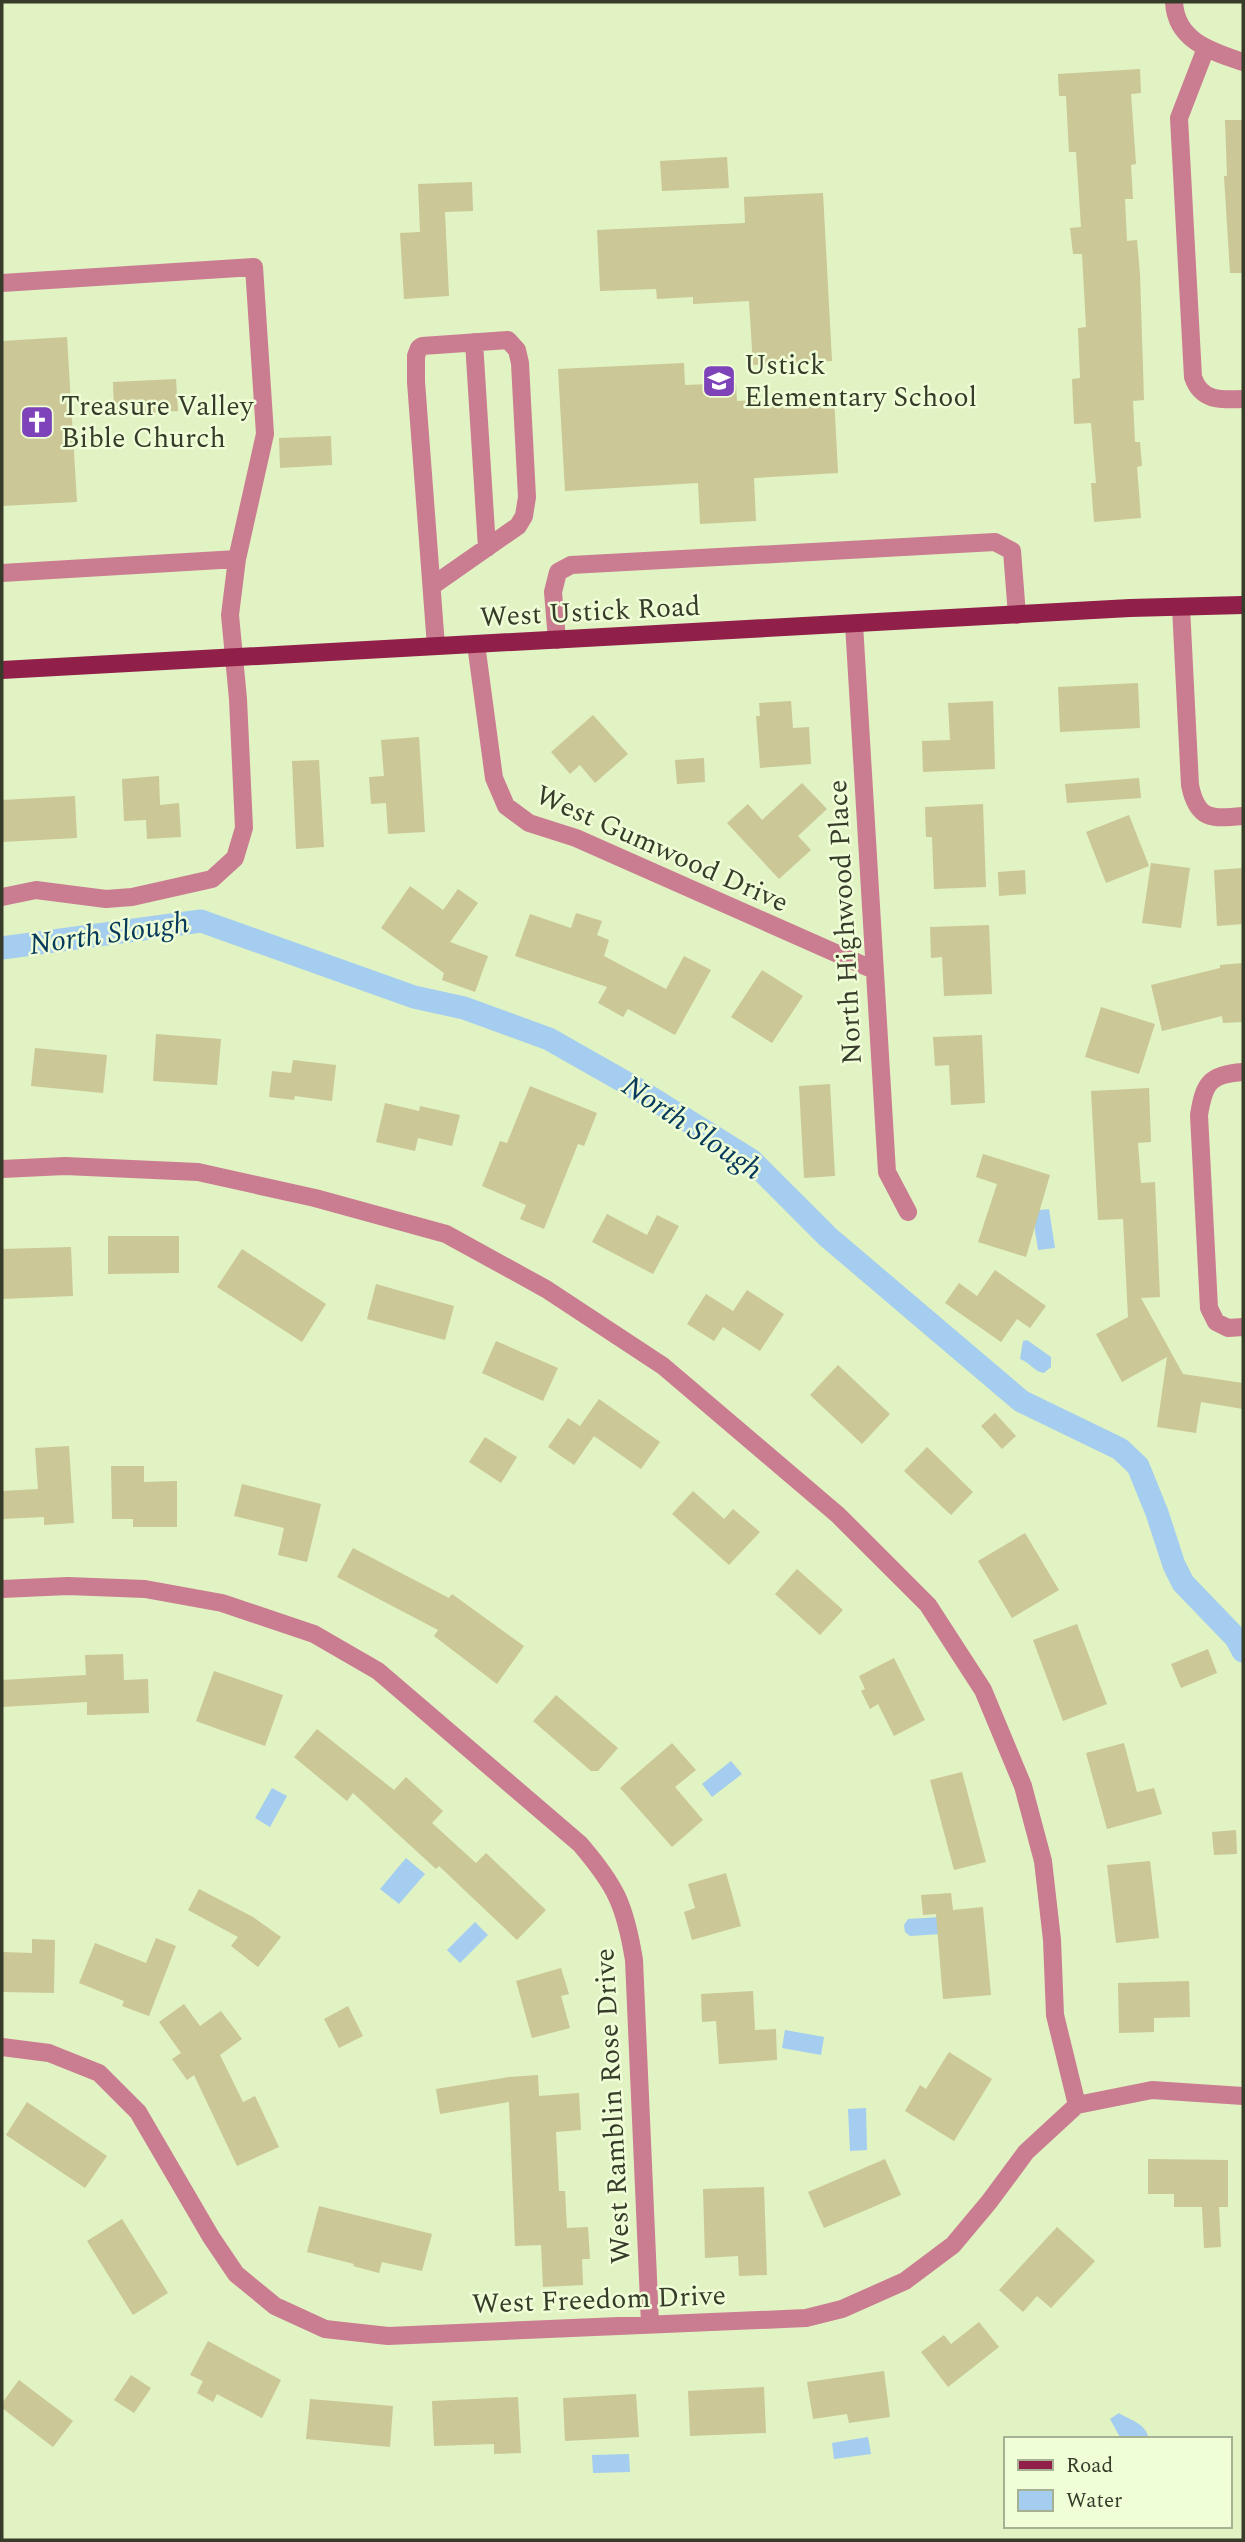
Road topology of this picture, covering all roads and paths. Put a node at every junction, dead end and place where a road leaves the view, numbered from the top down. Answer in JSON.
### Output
{"nodes":[{"id":1,"x":1174,"y":2,"type":"edge"},
{"id":2,"x":1206,"y":48,"type":"junction"},
{"id":3,"x":1243,"y":62,"type":"edge"},
{"id":4,"x":2,"y":283,"type":"edge"},
{"id":5,"x":474,"y":342,"type":"junction"},
{"id":6,"x":1243,"y":399,"type":"edge"},
{"id":7,"x":486,"y":548,"type":"junction"},
{"id":8,"x":237,"y":559,"type":"junction"},
{"id":9,"x":2,"y":573,"type":"edge"},
{"id":10,"x":432,"y":586,"type":"junction"},
{"id":11,"x":1243,"y":605,"type":"edge"},
{"id":12,"x":1181,"y":607,"type":"junction"},
{"id":13,"x":1017,"y":615,"type":"junction"},
{"id":14,"x":854,"y":624,"type":"junction"},
{"id":15,"x":557,"y":640,"type":"junction"},
{"id":16,"x":476,"y":644,"type":"junction"},
{"id":17,"x":436,"y":646,"type":"junction"},
{"id":18,"x":234,"y":658,"type":"junction"},
{"id":19,"x":2,"y":670,"type":"edge"},
{"id":20,"x":1243,"y":816,"type":"edge"},
{"id":21,"x":2,"y":897,"type":"edge"},
{"id":22,"x":874,"y":970,"type":"junction"},
{"id":23,"x":1243,"y":1072,"type":"edge"},
{"id":24,"x":2,"y":1169,"type":"edge"},
{"id":25,"x":908,"y":1212,"type":"dead end"},
{"id":26,"x":1243,"y":1327,"type":"edge"},
{"id":27,"x":2,"y":1589,"type":"edge"},
{"id":28,"x":2,"y":2048,"type":"edge"},
{"id":29,"x":1243,"y":2096,"type":"edge"},
{"id":30,"x":1077,"y":2105,"type":"junction"},
{"id":31,"x":650,"y":2324,"type":"junction"}],
"edges":[{"from":1,"to":2,"type":"street"},
{"from":2,"to":3,"type":"street"},
{"from":2,"to":6,"type":"street"},
{"from":4,"to":8,"type":"street"},
{"from":5,"to":7,"type":"street"},
{"from":5,"to":7,"type":"street"},
{"from":5,"to":10,"type":"street"},
{"from":7,"to":10,"type":"street"},
{"from":8,"to":9,"type":"street"},
{"from":8,"to":18,"type":"street"},
{"from":10,"to":17,"type":"street"},
{"from":11,"to":12,"type":"main road","name":"West Ustick Road"},
{"from":12,"to":13,"type":"main road","name":"West Ustick Road"},
{"from":12,"to":20,"type":"street"},
{"from":13,"to":14,"type":"main road","name":"West Ustick Road"},
{"from":13,"to":15,"type":"street"},
{"from":14,"to":15,"type":"main road","name":"West Ustick Road"},
{"from":14,"to":22,"type":"street","name":"North Highwood Place"},
{"from":15,"to":16,"type":"main road","name":"West Ustick Road"},
{"from":16,"to":17,"type":"main road","name":"West Ustick Road"},
{"from":16,"to":22,"type":"street","name":"West Gumwood Drive"},
{"from":17,"to":18,"type":"main road","name":"West Ustick Road"},
{"from":18,"to":19,"type":"main road","name":"West Ustick Road"},
{"from":18,"to":21,"type":"street"},
{"from":22,"to":25,"type":"street","name":"North Highwood Place"},
{"from":23,"to":26,"type":"street"},
{"from":24,"to":30,"type":"street"},
{"from":27,"to":31,"type":"street","name":"West Ramblin Rose Drive"},
{"from":28,"to":31,"type":"street","name":"West Freedom Drive"},
{"from":29,"to":30,"type":"street"},
{"from":30,"to":31,"type":"street","name":"West Freedom Drive"}]}
